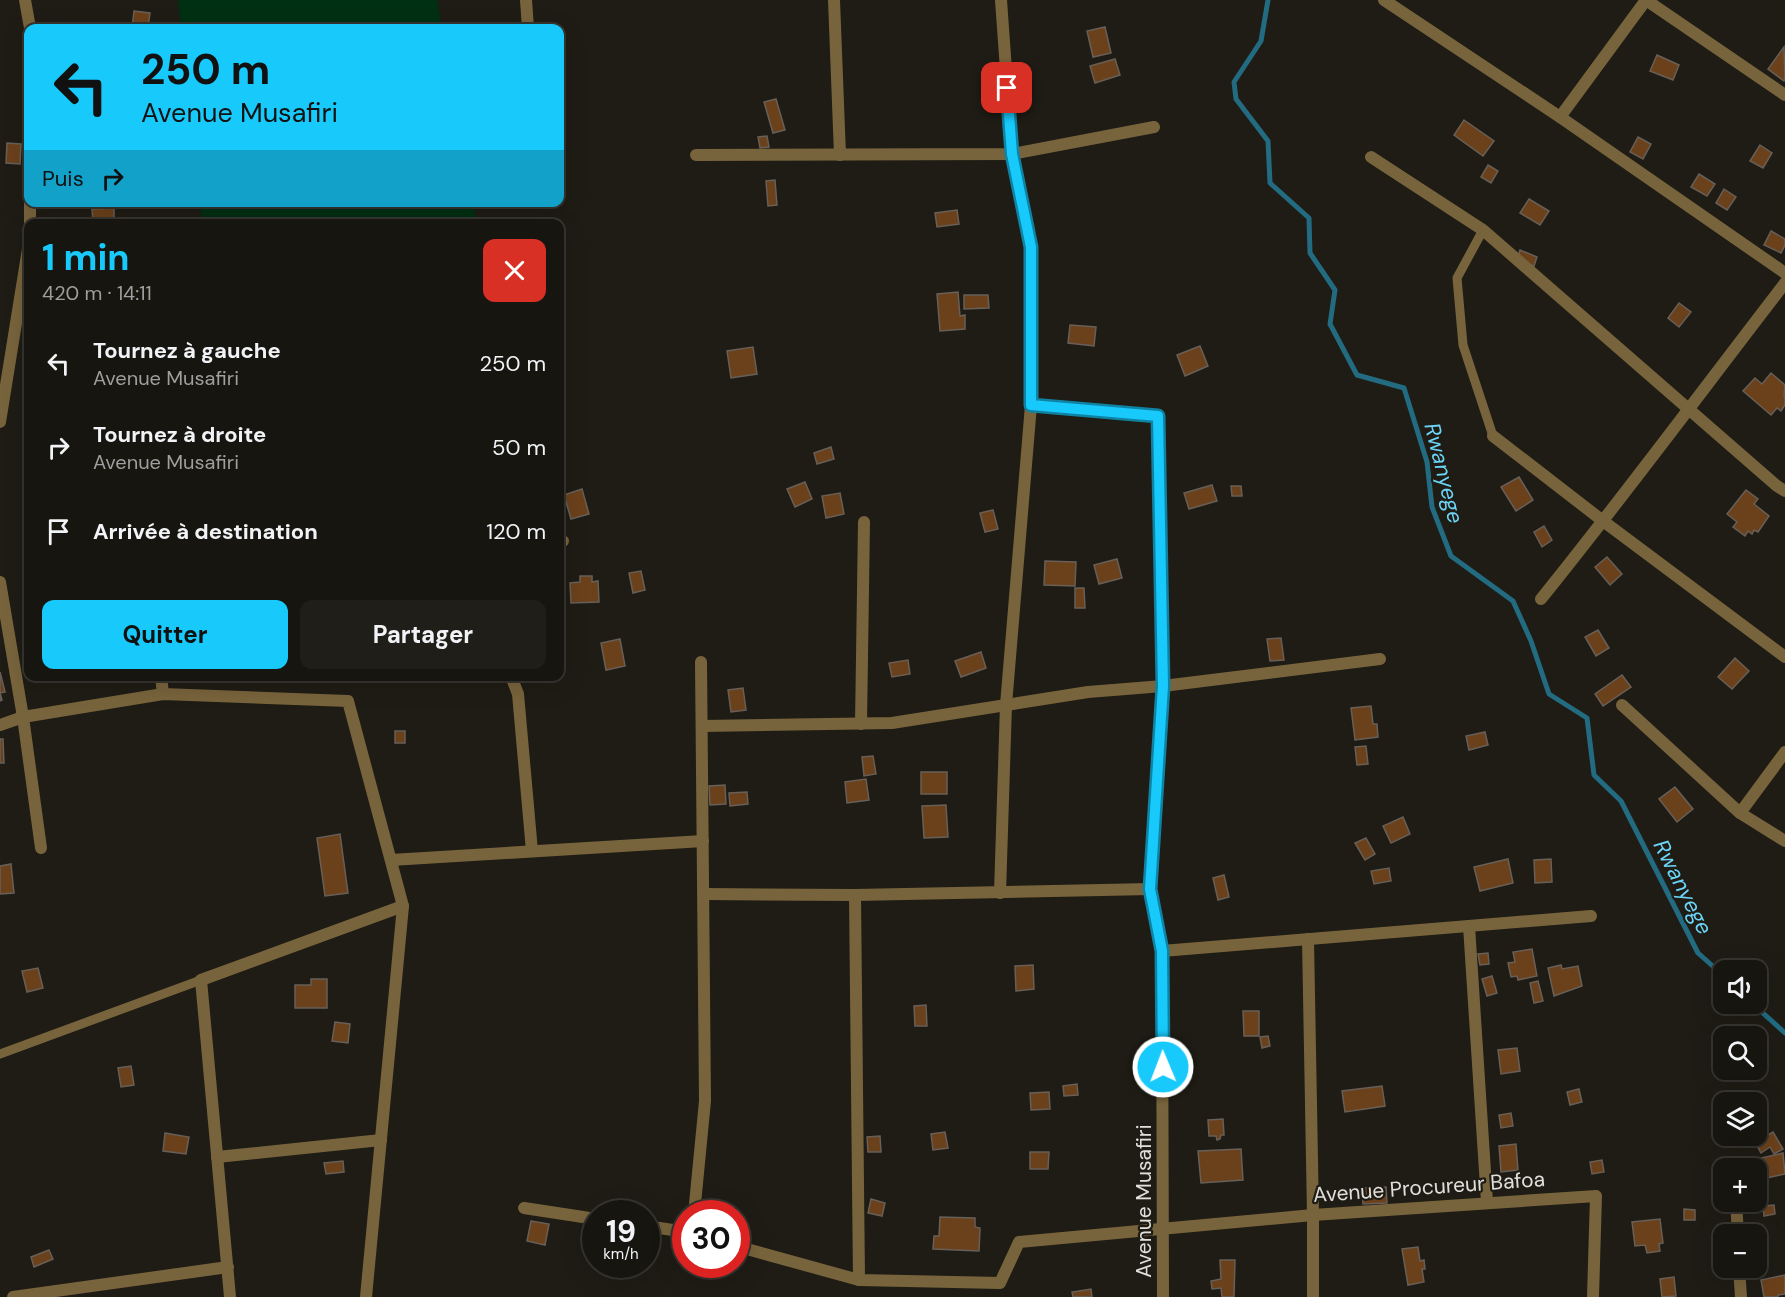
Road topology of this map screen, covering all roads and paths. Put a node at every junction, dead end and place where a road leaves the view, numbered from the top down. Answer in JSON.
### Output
{"nodes":[{"id":1,"x":25,"y":0,"type":"edge"},
{"id":2,"x":526,"y":0,"type":"edge"},
{"id":3,"x":834,"y":0,"type":"edge"},
{"id":4,"x":1001,"y":0,"type":"edge"},
{"id":5,"x":1384,"y":0,"type":"edge"},
{"id":6,"x":1646,"y":0,"type":"edge"},
{"id":7,"x":29,"y":24,"type":"edge"},
{"id":8,"x":528,"y":24,"type":"edge"},
{"id":9,"x":1785,"y":96,"type":"edge"},
{"id":10,"x":1560,"y":117,"type":"junction"},
{"id":11,"x":1154,"y":127,"type":"dead end"},
{"id":12,"x":840,"y":154,"type":"junction"},
{"id":13,"x":1012,"y":154,"type":"junction"},
{"id":14,"x":696,"y":155,"type":"dead end"},
{"id":15,"x":1371,"y":157,"type":"dead end"},
{"id":16,"x":1483,"y":230,"type":"junction"},
{"id":17,"x":1785,"y":273,"type":"edge"},
{"id":18,"x":24,"y":274,"type":"edge"},
{"id":19,"x":1785,"y":283,"type":"edge"},
{"id":20,"x":1031,"y":405,"type":"junction"},
{"id":21,"x":1688,"y":408,"type":"junction"},
{"id":22,"x":0,"y":422,"type":"edge"},
{"id":23,"x":1493,"y":436,"type":"joint"},
{"id":24,"x":1785,"y":491,"type":"edge"},
{"id":25,"x":1604,"y":521,"type":"junction"},
{"id":26,"x":864,"y":522,"type":"dead end"},
{"id":27,"x":0,"y":582,"type":"edge"},
{"id":28,"x":1541,"y":599,"type":"dead end"},
{"id":29,"x":1785,"y":657,"type":"edge"},
{"id":30,"x":1380,"y":659,"type":"dead end"},
{"id":31,"x":701,"y":662,"type":"dead end"},
{"id":32,"x":162,"y":681,"type":"edge"},
{"id":33,"x":513,"y":681,"type":"edge"},
{"id":34,"x":1163,"y":686,"type":"junction"},
{"id":35,"x":164,"y":694,"type":"junction"},
{"id":36,"x":1006,"y":705,"type":"junction"},
{"id":37,"x":1622,"y":705,"type":"dead end"},
{"id":38,"x":23,"y":717,"type":"junction"},
{"id":39,"x":861,"y":724,"type":"junction"},
{"id":40,"x":0,"y":725,"type":"edge"},
{"id":41,"x":702,"y":726,"type":"junction"},
{"id":42,"x":1785,"y":752,"type":"edge"},
{"id":43,"x":1740,"y":813,"type":"junction"},
{"id":44,"x":704,"y":841,"type":"junction"},
{"id":45,"x":1785,"y":841,"type":"edge"},
{"id":46,"x":41,"y":849,"type":"dead end"},
{"id":47,"x":532,"y":851,"type":"junction"},
{"id":48,"x":391,"y":860,"type":"junction"},
{"id":49,"x":1150,"y":889,"type":"junction"},
{"id":50,"x":1000,"y":893,"type":"junction"},
{"id":51,"x":704,"y":894,"type":"junction"},
{"id":52,"x":855,"y":895,"type":"junction"},
{"id":53,"x":404,"y":906,"type":"junction"},
{"id":54,"x":1591,"y":916,"type":"dead end"},
{"id":55,"x":1469,"y":926,"type":"junction"},
{"id":56,"x":1308,"y":939,"type":"junction"},
{"id":57,"x":1162,"y":951,"type":"junction"},
{"id":58,"x":201,"y":980,"type":"junction"},
{"id":59,"x":0,"y":1054,"type":"edge"},
{"id":60,"x":381,"y":1140,"type":"junction"},
{"id":61,"x":217,"y":1157,"type":"junction"},
{"id":62,"x":695,"y":1200,"type":"edge"},
{"id":63,"x":1487,"y":1202,"type":"junction"},
{"id":64,"x":524,"y":1208,"type":"dead end"},
{"id":65,"x":1313,"y":1215,"type":"junction"},
{"id":66,"x":582,"y":1217,"type":"edge"},
{"id":67,"x":1164,"y":1228,"type":"junction"},
{"id":68,"x":750,"y":1250,"type":"edge"},
{"id":69,"x":228,"y":1267,"type":"junction"},
{"id":70,"x":1740,"y":1278,"type":"edge"},
{"id":71,"x":859,"y":1280,"type":"junction"},
{"id":72,"x":1000,"y":1283,"type":"junction"},
{"id":73,"x":13,"y":1297,"type":"edge"},
{"id":74,"x":230,"y":1297,"type":"edge"},
{"id":75,"x":366,"y":1297,"type":"edge"},
{"id":76,"x":1000,"y":1297,"type":"edge"},
{"id":77,"x":1163,"y":1297,"type":"edge"},
{"id":78,"x":1313,"y":1297,"type":"edge"},
{"id":79,"x":1593,"y":1297,"type":"edge"},
{"id":80,"x":1741,"y":1297,"type":"edge"}],
"edges":[{"from":1,"to":7,"type":"street"},
{"from":2,"to":8,"type":"street"},
{"from":3,"to":12,"type":"street"},
{"from":4,"to":13,"type":"street"},
{"from":5,"to":10,"type":"street"},
{"from":6,"to":9,"type":"street"},
{"from":6,"to":10,"type":"street"},
{"from":10,"to":17,"type":"street"},
{"from":11,"to":13,"type":"street"},
{"from":12,"to":13,"type":"street"},
{"from":12,"to":14,"type":"street"},
{"from":13,"to":20,"type":"street"},
{"from":15,"to":16,"type":"street"},
{"from":16,"to":21,"type":"street"},
{"from":16,"to":23,"type":"lane"},
{"from":18,"to":22,"type":"street"},
{"from":19,"to":21,"type":"street"},
{"from":20,"to":34,"type":"street","name":"Avenue Musafiri"},
{"from":20,"to":36,"type":"street"},
{"from":21,"to":24,"type":"street"},
{"from":21,"to":25,"type":"street"},
{"from":23,"to":25,"type":"street"},
{"from":25,"to":28,"type":"street"},
{"from":25,"to":29,"type":"street"},
{"from":26,"to":39,"type":"street"},
{"from":27,"to":38,"type":"street"},
{"from":30,"to":34,"type":"street"},
{"from":31,"to":41,"type":"street"},
{"from":32,"to":35,"type":"street"},
{"from":33,"to":47,"type":"street"},
{"from":34,"to":36,"type":"street"},
{"from":34,"to":49,"type":"street","name":"Avenue Musafiri"},
{"from":35,"to":38,"type":"street"},
{"from":35,"to":48,"type":"street"},
{"from":36,"to":39,"type":"street"},
{"from":36,"to":50,"type":"street"},
{"from":37,"to":43,"type":"street"},
{"from":38,"to":40,"type":"street"},
{"from":38,"to":46,"type":"street"},
{"from":39,"to":41,"type":"street"},
{"from":41,"to":44,"type":"street"},
{"from":42,"to":43,"type":"street"},
{"from":43,"to":45,"type":"street"},
{"from":44,"to":47,"type":"street"},
{"from":44,"to":51,"type":"street"},
{"from":47,"to":48,"type":"street"},
{"from":48,"to":53,"type":"street"},
{"from":49,"to":50,"type":"street"},
{"from":49,"to":57,"type":"street","name":"Avenue Musafiri"},
{"from":50,"to":52,"type":"street"},
{"from":51,"to":52,"type":"street"},
{"from":51,"to":62,"type":"street"},
{"from":52,"to":71,"type":"street"},
{"from":53,"to":58,"type":"street"},
{"from":53,"to":60,"type":"street"},
{"from":54,"to":55,"type":"street"},
{"from":55,"to":56,"type":"street"},
{"from":55,"to":63,"type":"street"},
{"from":56,"to":57,"type":"street"},
{"from":56,"to":65,"type":"street"},
{"from":57,"to":67,"type":"street","name":"Avenue Musafiri"},
{"from":58,"to":59,"type":"lane"},
{"from":58,"to":61,"type":"street"},
{"from":60,"to":61,"type":"street"},
{"from":60,"to":75,"type":"street"},
{"from":61,"to":69,"type":"street"},
{"from":63,"to":65,"type":"street","name":"Avenue Procureur Bafoa"},
{"from":63,"to":79,"type":"street","name":"Avenue Procureur Bafoa"},
{"from":64,"to":66,"type":"street"},
{"from":65,"to":67,"type":"street","name":"Avenue Procureur Bafoa"},
{"from":65,"to":78,"type":"street"},
{"from":67,"to":72,"type":"street","name":"Avenue Procureur Bafoa"},
{"from":67,"to":77,"type":"street","name":"Avenue Musafiri"},
{"from":68,"to":71,"type":"street"},
{"from":69,"to":73,"type":"street"},
{"from":69,"to":74,"type":"street"},
{"from":70,"to":80,"type":"street"},
{"from":71,"to":72,"type":"street"},
{"from":72,"to":76,"type":"street"}]}
